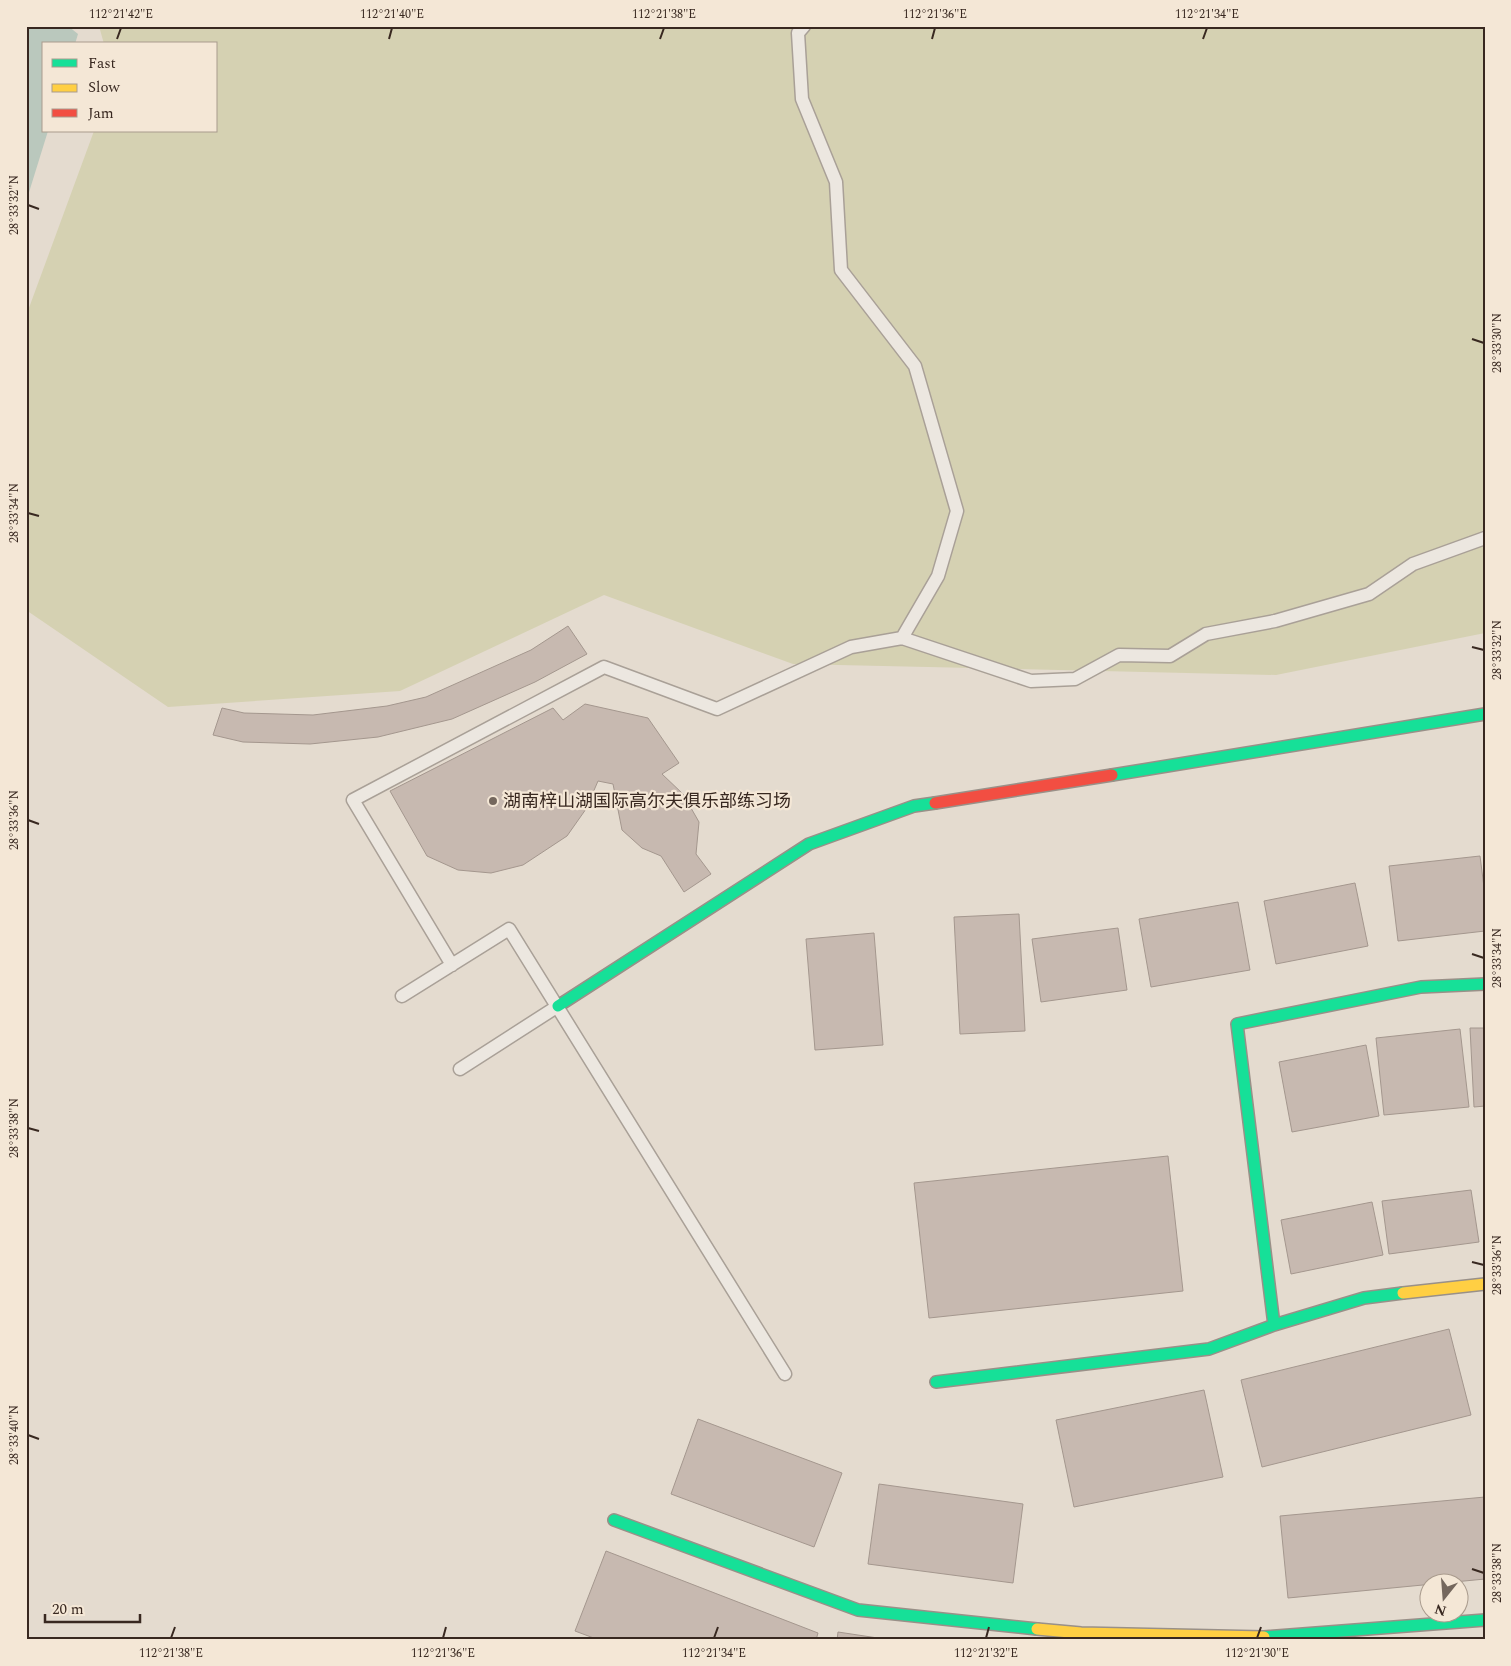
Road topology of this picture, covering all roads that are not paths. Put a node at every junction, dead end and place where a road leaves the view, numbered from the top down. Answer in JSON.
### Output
{"nodes":[{"id":1,"x":804,"y":26,"type":"edge"},
{"id":2,"x":1485,"y":538,"type":"edge"},
{"id":3,"x":902,"y":638,"type":"junction"},
{"id":4,"x":1485,"y":714,"type":"edge"},
{"id":5,"x":452,"y":965,"type":"junction"},
{"id":6,"x":1485,"y":984,"type":"edge"},
{"id":7,"x":402,"y":996,"type":"dead end"},
{"id":8,"x":558,"y":1006,"type":"junction"},
{"id":9,"x":460,"y":1069,"type":"dead end"},
{"id":10,"x":1485,"y":1284,"type":"edge"},
{"id":11,"x":1274,"y":1325,"type":"junction"},
{"id":12,"x":785,"y":1374,"type":"dead end"},
{"id":13,"x":936,"y":1382,"type":"dead end"},
{"id":14,"x":614,"y":1520,"type":"dead end"},
{"id":15,"x":1485,"y":1620,"type":"edge"}],
"edges":[{"from":1,"to":3,"type":"lane"},
{"from":2,"to":3,"type":"lane"},
{"from":3,"to":5,"type":"lane"},
{"from":4,"to":8,"type":"street"},
{"from":5,"to":7,"type":"lane"},
{"from":5,"to":8,"type":"lane"},
{"from":6,"to":11,"type":"street"},
{"from":8,"to":9,"type":"lane"},
{"from":8,"to":12,"type":"lane"},
{"from":10,"to":11,"type":"street"},
{"from":11,"to":13,"type":"street"},
{"from":14,"to":15,"type":"street"}]}
